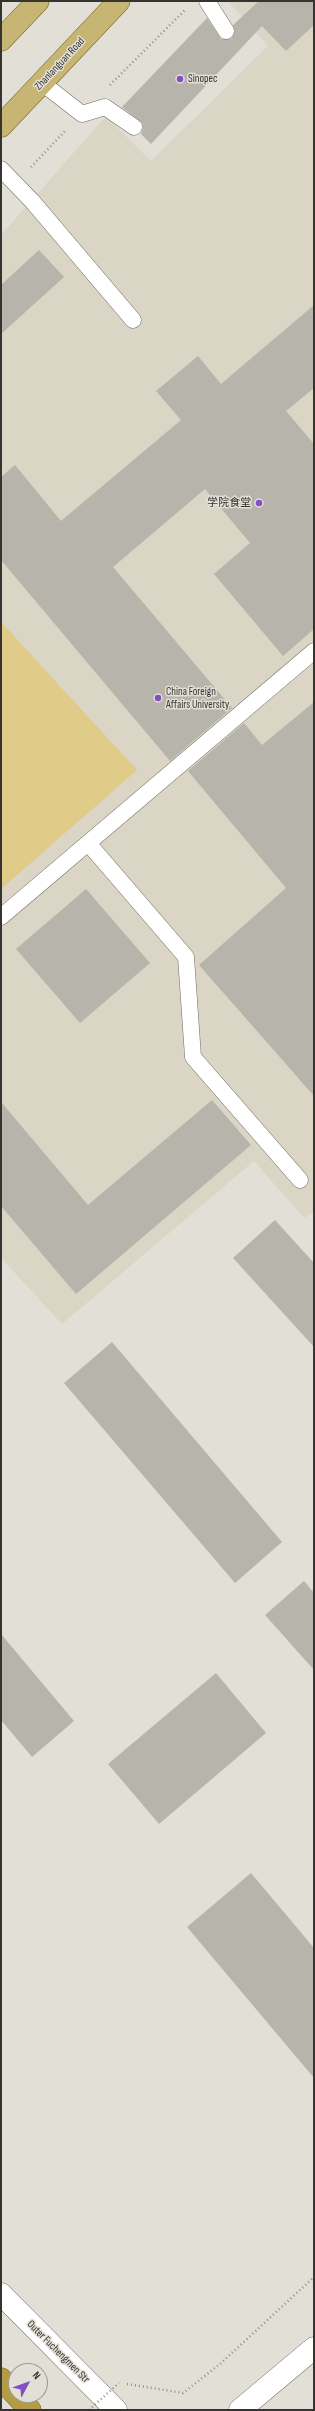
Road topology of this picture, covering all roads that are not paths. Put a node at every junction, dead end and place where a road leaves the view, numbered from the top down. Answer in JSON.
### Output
{"nodes":[{"id":1,"x":38,"y":1,"type":"edge"},
{"id":2,"x":119,"y":1,"type":"edge"},
{"id":3,"x":207,"y":1,"type":"edge"},
{"id":4,"x":226,"y":31,"type":"dead end"},
{"id":5,"x":1,"y":40,"type":"edge"},
{"id":6,"x":42,"y":83,"type":"junction"},
{"id":7,"x":1,"y":126,"type":"edge"},
{"id":8,"x":134,"y":127,"type":"dead end"},
{"id":9,"x":1,"y":169,"type":"edge"},
{"id":10,"x":133,"y":320,"type":"dead end"},
{"id":11,"x":314,"y":651,"type":"edge"},
{"id":12,"x":88,"y":843,"type":"junction"},
{"id":13,"x":1,"y":917,"type":"edge"},
{"id":14,"x":300,"y":1180,"type":"dead end"},
{"id":15,"x":1,"y":2294,"type":"edge"},
{"id":16,"x":314,"y":2348,"type":"edge"},
{"id":17,"x":1,"y":2379,"type":"edge"},
{"id":18,"x":8,"y":2386,"type":"edge"},
{"id":19,"x":116,"y":2410,"type":"edge"},
{"id":20,"x":240,"y":2410,"type":"edge"}],
"edges":[{"from":1,"to":5,"type":"main road"},
{"from":2,"to":6,"type":"main road","name":"Zhanlanguan Road"},
{"from":3,"to":4,"type":"lane"},
{"from":6,"to":7,"type":"main road","name":"Zhanlanguan Road"},
{"from":6,"to":8,"type":"lane"},
{"from":9,"to":10,"type":"lane"},
{"from":11,"to":12,"type":"lane"},
{"from":12,"to":13,"type":"lane"},
{"from":12,"to":14,"type":"lane"},
{"from":15,"to":19,"type":"street","name":"Outer Fuchengmen Str"},
{"from":16,"to":20,"type":"street"},
{"from":17,"to":18,"type":"highway"}]}
